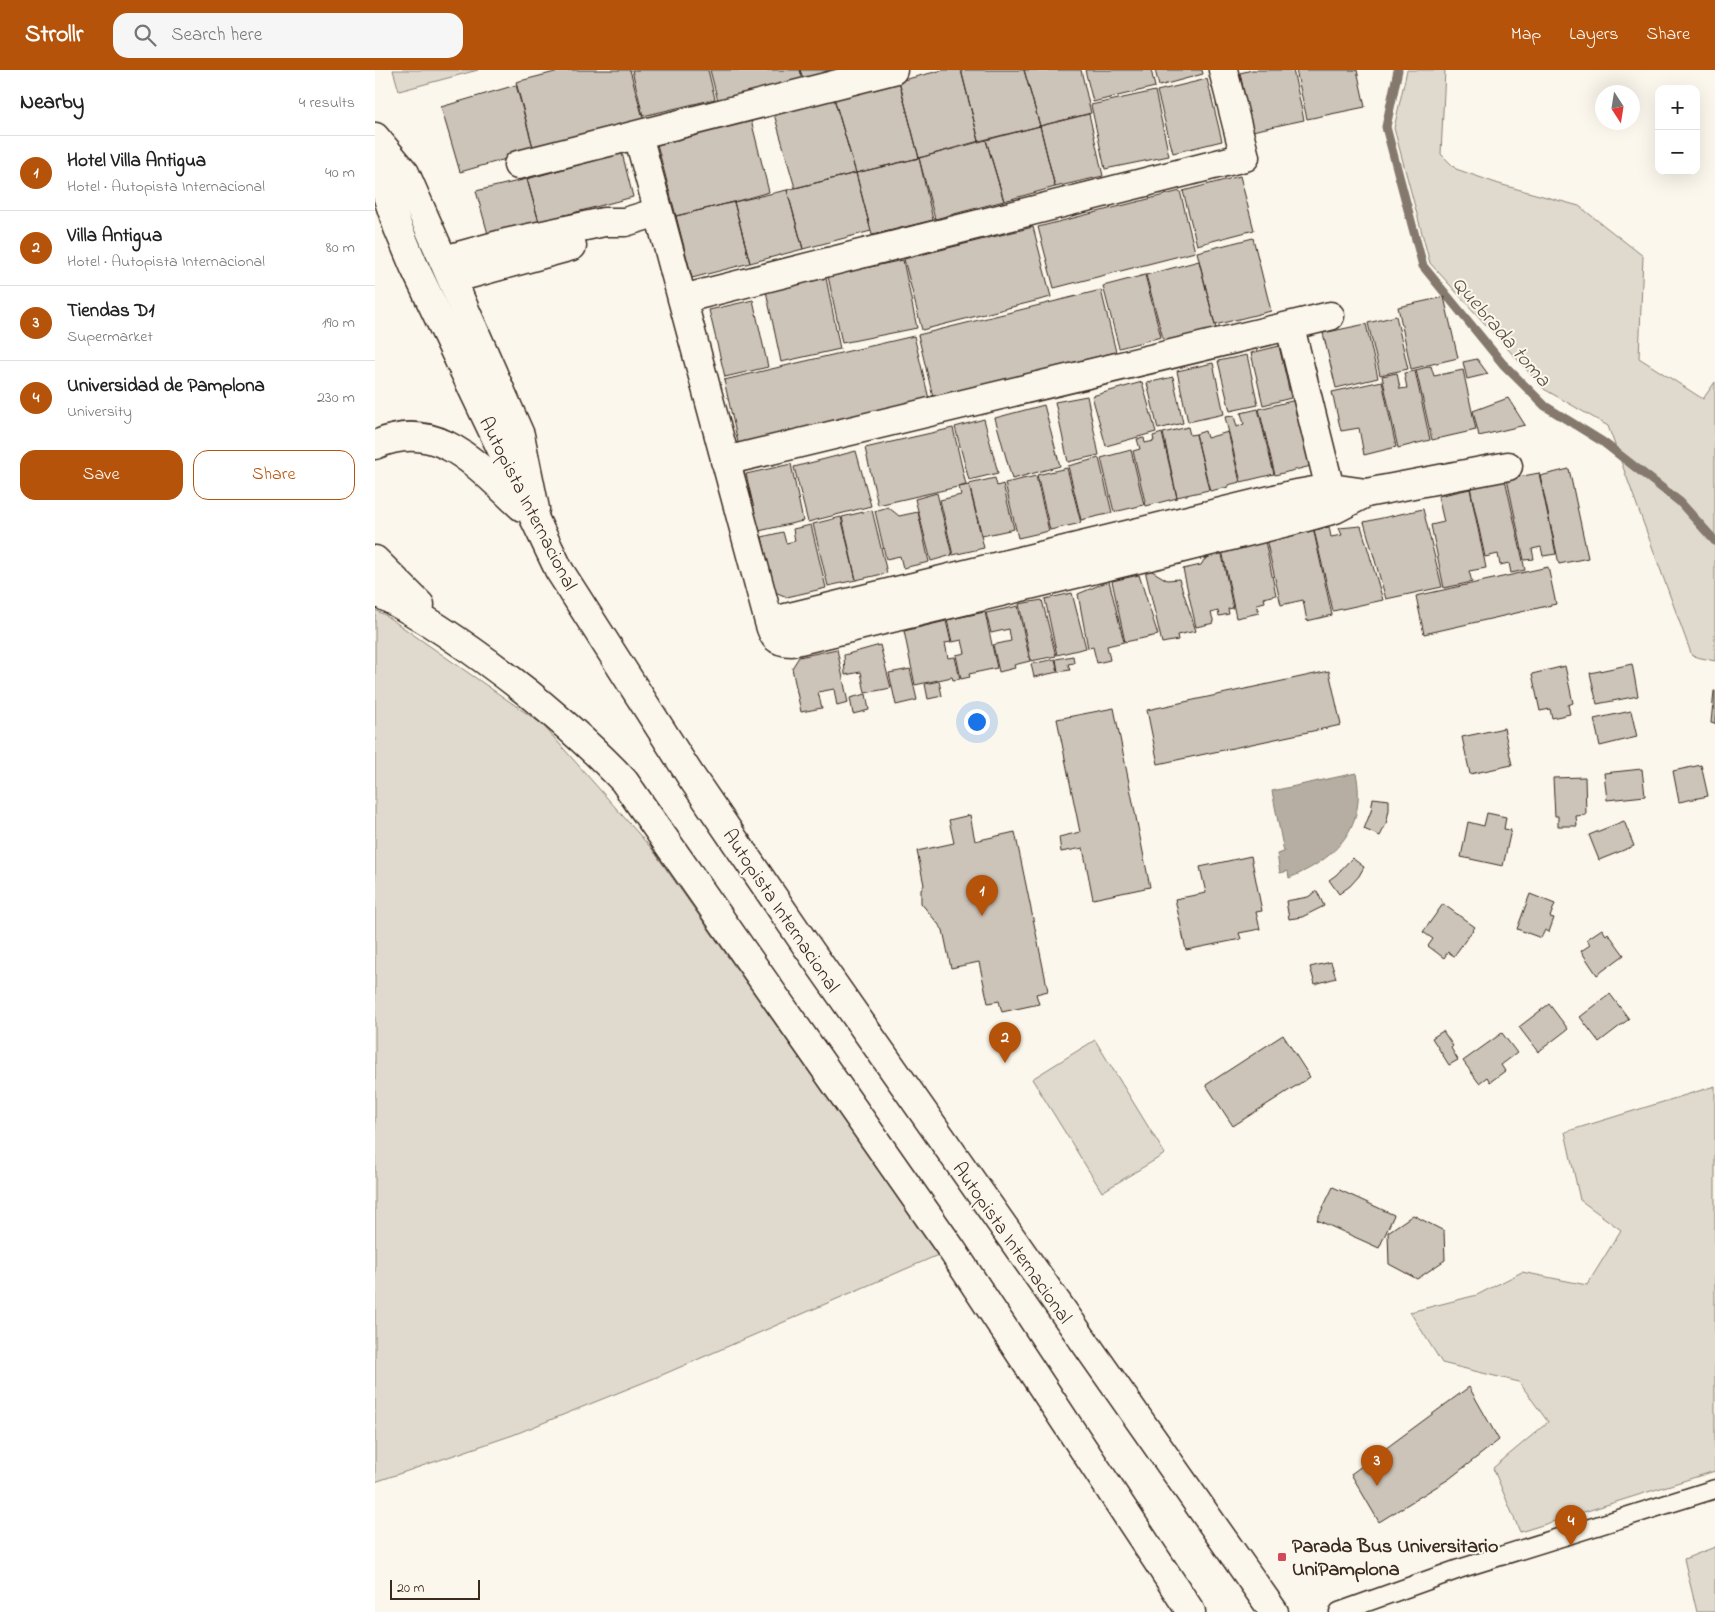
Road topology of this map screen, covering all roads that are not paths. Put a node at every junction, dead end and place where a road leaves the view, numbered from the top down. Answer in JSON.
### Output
{"nodes":[{"id":1,"x":893,"y":70,"type":"edge"},
{"id":2,"x":1223,"y":70,"type":"edge"},
{"id":3,"x":638,"y":135,"type":"junction"},
{"id":4,"x":375,"y":137,"type":"edge"},
{"id":5,"x":375,"y":159,"type":"edge"},
{"id":6,"x":518,"y":165,"type":"dead end"},
{"id":7,"x":658,"y":212,"type":"junction"},
{"id":8,"x":448,"y":270,"type":"junction"},
{"id":9,"x":682,"y":299,"type":"junction"},
{"id":10,"x":1330,"y":316,"type":"dead end"},
{"id":11,"x":1290,"y":327,"type":"junction"},
{"id":12,"x":375,"y":445,"type":"edge"},
{"id":13,"x":725,"y":461,"type":"junction"},
{"id":14,"x":1508,"y":466,"type":"dead end"},
{"id":15,"x":1333,"y":498,"type":"junction"},
{"id":16,"x":536,"y":523,"type":"junction"},
{"id":17,"x":375,"y":560,"type":"edge"},
{"id":18,"x":375,"y":591,"type":"edge"},
{"id":19,"x":455,"y":639,"type":"junction"},
{"id":20,"x":1715,"y":1489,"type":"edge"},
{"id":21,"x":1191,"y":1612,"type":"edge"},
{"id":22,"x":1274,"y":1612,"type":"edge"},
{"id":23,"x":1339,"y":1612,"type":"edge"}],
"edges":[{"from":1,"to":3,"type":"main road"},
{"from":2,"to":9,"type":"main road"},
{"from":3,"to":6,"type":"main road"},
{"from":3,"to":7,"type":"main road"},
{"from":4,"to":8,"type":"main road"},
{"from":5,"to":16,"type":"main road","name":"Autopista Internacional"},
{"from":7,"to":8,"type":"main road"},
{"from":7,"to":9,"type":"main road"},
{"from":8,"to":16,"type":"main road"},
{"from":9,"to":13,"type":"main road"},
{"from":10,"to":11,"type":"main road"},
{"from":11,"to":13,"type":"main road"},
{"from":11,"to":15,"type":"main road"},
{"from":12,"to":16,"type":"main road"},
{"from":13,"to":15,"type":"main road"},
{"from":14,"to":15,"type":"main road"},
{"from":16,"to":22,"type":"main road","name":"Autopista Internacional"},
{"from":17,"to":19,"type":"main road"},
{"from":18,"to":19,"type":"main road"},
{"from":19,"to":21,"type":"main road"},
{"from":20,"to":23,"type":"lane"}]}
